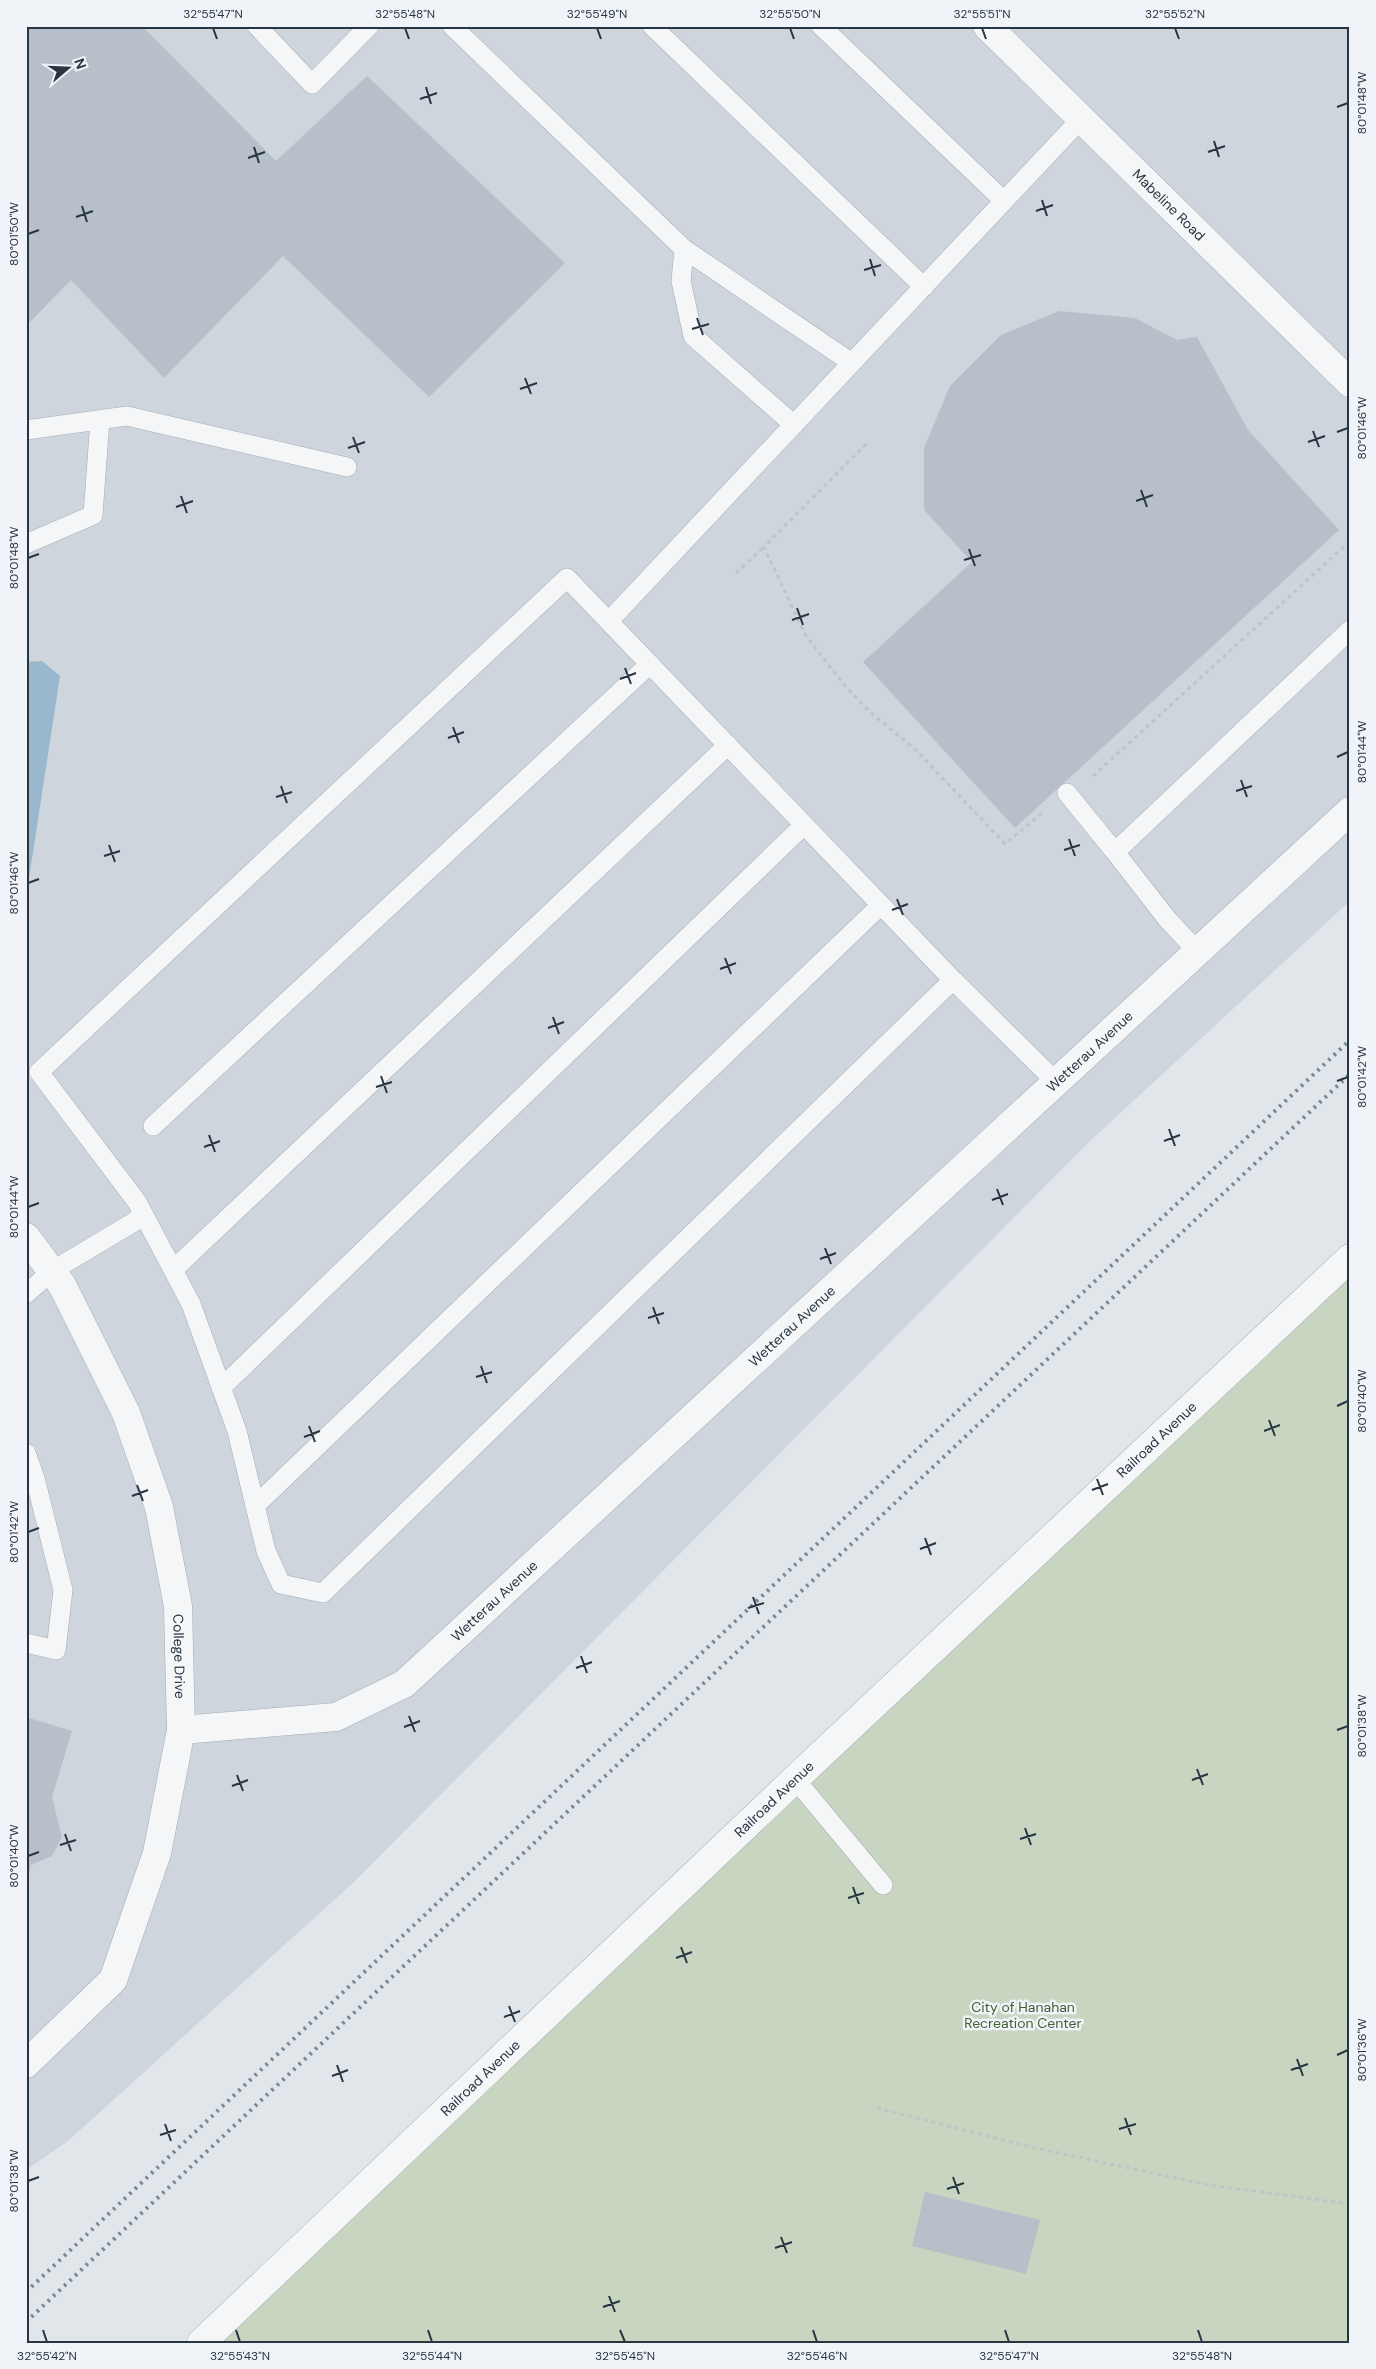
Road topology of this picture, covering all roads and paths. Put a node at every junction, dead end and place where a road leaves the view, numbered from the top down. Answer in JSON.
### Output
{"nodes":[{"id":1,"x":257,"y":26,"type":"edge"},
{"id":2,"x":369,"y":26,"type":"edge"},
{"id":3,"x":452,"y":26,"type":"edge"},
{"id":4,"x":652,"y":26,"type":"edge"},
{"id":5,"x":822,"y":26,"type":"edge"},
{"id":6,"x":987,"y":26,"type":"edge"},
{"id":7,"x":1082,"y":119,"type":"junction"},
{"id":8,"x":1004,"y":201,"type":"junction"},
{"id":9,"x":684,"y":249,"type":"junction"},
{"id":10,"x":924,"y":287,"type":"junction"},
{"id":11,"x":852,"y":363,"type":"junction"},
{"id":12,"x":1350,"y":383,"type":"edge"},
{"id":13,"x":100,"y":420,"type":"junction"},
{"id":14,"x":794,"y":425,"type":"junction"},
{"id":15,"x":26,"y":430,"type":"edge"},
{"id":16,"x":866,"y":444,"type":"dead end"},
{"id":17,"x":347,"y":468,"type":"dead end"},
{"id":18,"x":1349,"y":542,"type":"edge"},
{"id":19,"x":26,"y":544,"type":"edge"},
{"id":20,"x":764,"y":547,"type":"junction"},
{"id":21,"x":736,"y":573,"type":"dead end"},
{"id":22,"x":609,"y":621,"type":"junction"},
{"id":23,"x":1350,"y":630,"type":"edge"},
{"id":24,"x":650,"y":664,"type":"junction"},
{"id":25,"x":728,"y":745,"type":"junction"},
{"id":26,"x":1092,"y":776,"type":"dead end"},
{"id":27,"x":1067,"y":793,"type":"dead end"},
{"id":28,"x":1350,"y":811,"type":"edge"},
{"id":29,"x":1042,"y":813,"type":"dead end"},
{"id":30,"x":804,"y":825,"type":"junction"},
{"id":31,"x":1115,"y":852,"type":"junction"},
{"id":32,"x":881,"y":905,"type":"junction"},
{"id":33,"x":1198,"y":952,"type":"junction"},
{"id":34,"x":953,"y":980,"type":"junction"},
{"id":35,"x":1056,"y":1082,"type":"junction"},
{"id":36,"x":153,"y":1126,"type":"dead end"},
{"id":37,"x":144,"y":1216,"type":"junction"},
{"id":38,"x":26,"y":1237,"type":"edge"},
{"id":39,"x":1350,"y":1258,"type":"edge"},
{"id":40,"x":174,"y":1270,"type":"junction"},
{"id":41,"x":52,"y":1271,"type":"junction"},
{"id":42,"x":26,"y":1294,"type":"edge"},
{"id":43,"x":222,"y":1388,"type":"junction"},
{"id":44,"x":26,"y":1453,"type":"edge"},
{"id":45,"x":34,"y":1502,"type":"edge"},
{"id":46,"x":255,"y":1506,"type":"junction"},
{"id":47,"x":26,"y":1643,"type":"edge"},
{"id":48,"x":181,"y":1730,"type":"junction"},
{"id":49,"x":795,"y":1780,"type":"junction"},
{"id":50,"x":883,"y":1885,"type":"dead end"},
{"id":51,"x":26,"y":2064,"type":"edge"},
{"id":52,"x":877,"y":2108,"type":"dead end"},
{"id":53,"x":1350,"y":2204,"type":"edge"},
{"id":54,"x":201,"y":2343,"type":"edge"}],
"edges":[{"from":1,"to":2,"type":"lane"},
{"from":3,"to":9,"type":"lane"},
{"from":4,"to":10,"type":"lane"},
{"from":5,"to":8,"type":"lane"},
{"from":6,"to":7,"type":"street","name":"Mabeline Road"},
{"from":7,"to":8,"type":"lane"},
{"from":7,"to":12,"type":"street","name":"Mabeline Road"},
{"from":8,"to":10,"type":"lane"},
{"from":9,"to":11,"type":"lane"},
{"from":9,"to":14,"type":"lane"},
{"from":10,"to":11,"type":"lane"},
{"from":11,"to":14,"type":"lane"},
{"from":13,"to":15,"type":"lane"},
{"from":13,"to":17,"type":"lane"},
{"from":13,"to":19,"type":"lane"},
{"from":14,"to":22,"type":"lane"},
{"from":16,"to":20,"type":"path"},
{"from":18,"to":26,"type":"path"},
{"from":20,"to":21,"type":"path"},
{"from":20,"to":29,"type":"path"},
{"from":22,"to":24,"type":"lane"},
{"from":22,"to":37,"type":"lane"},
{"from":23,"to":31,"type":"lane"},
{"from":24,"to":25,"type":"lane"},
{"from":24,"to":36,"type":"lane"},
{"from":25,"to":30,"type":"lane"},
{"from":25,"to":40,"type":"lane"},
{"from":27,"to":31,"type":"lane"},
{"from":28,"to":33,"type":"street","name":"Wetterau Avenue"},
{"from":30,"to":32,"type":"lane"},
{"from":30,"to":43,"type":"lane"},
{"from":31,"to":33,"type":"lane"},
{"from":32,"to":34,"type":"lane"},
{"from":32,"to":46,"type":"lane"},
{"from":33,"to":35,"type":"street","name":"Wetterau Avenue"},
{"from":34,"to":35,"type":"lane"},
{"from":34,"to":46,"type":"lane"},
{"from":35,"to":48,"type":"street","name":"Wetterau Avenue"},
{"from":37,"to":40,"type":"lane"},
{"from":37,"to":41,"type":"lane"},
{"from":38,"to":41,"type":"street","name":"College Drive"},
{"from":39,"to":49,"type":"street","name":"Railroad Avenue"},
{"from":40,"to":43,"type":"lane"},
{"from":41,"to":42,"type":"lane"},
{"from":41,"to":48,"type":"street","name":"College Drive"},
{"from":43,"to":46,"type":"lane"},
{"from":44,"to":45,"type":"lane"},
{"from":45,"to":47,"type":"lane"},
{"from":48,"to":51,"type":"street","name":"College Drive"},
{"from":49,"to":50,"type":"lane"},
{"from":49,"to":54,"type":"street","name":"Railroad Avenue"},
{"from":52,"to":53,"type":"path"}]}
